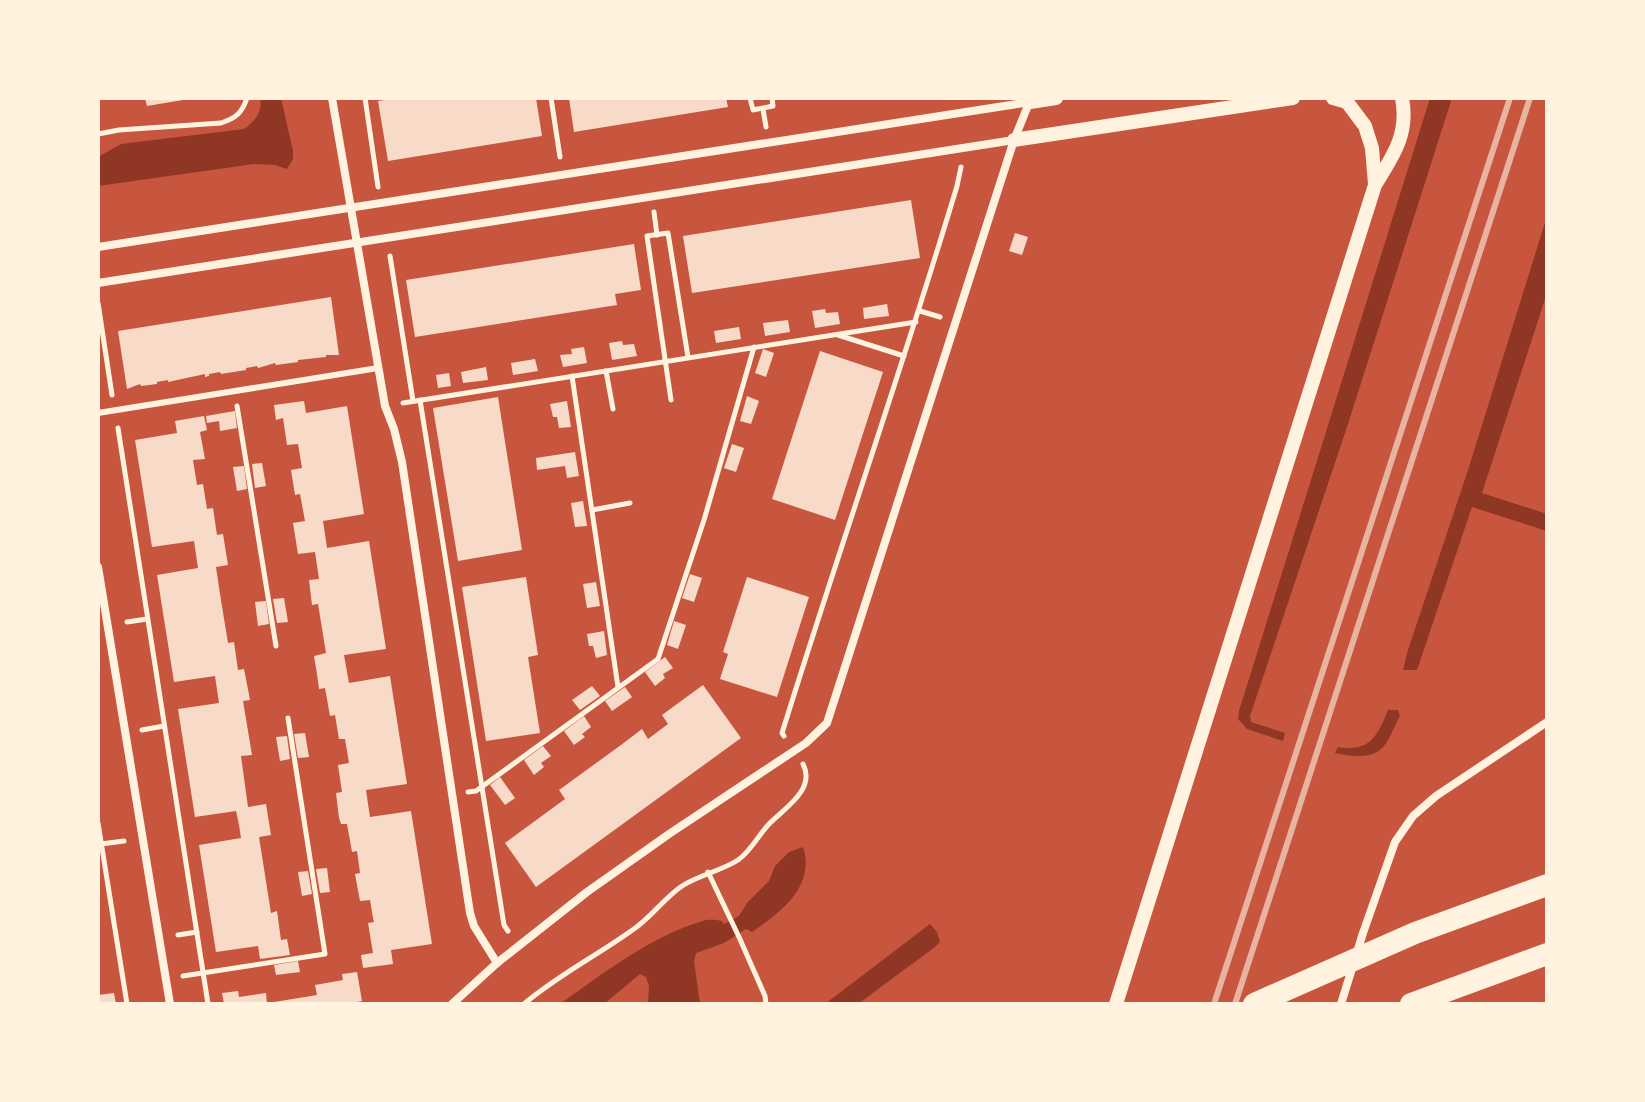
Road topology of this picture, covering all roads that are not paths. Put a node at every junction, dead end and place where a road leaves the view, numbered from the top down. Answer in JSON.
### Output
{"nodes":[{"id":1,"x":332,"y":98,"type":"edge"},
{"id":2,"x":1056,"y":98,"type":"edge"},
{"id":3,"x":1293,"y":98,"type":"edge"},
{"id":4,"x":1402,"y":98,"type":"edge"},
{"id":5,"x":1344,"y":99,"type":"edge"},
{"id":6,"x":1030,"y":100,"type":"edge"},
{"id":7,"x":1014,"y":140,"type":"junction"},
{"id":8,"x":1375,"y":185,"type":"junction"},
{"id":9,"x":349,"y":207,"type":"junction"},
{"id":10,"x":357,"y":242,"type":"junction"},
{"id":11,"x":98,"y":247,"type":"edge"},
{"id":12,"x":98,"y":283,"type":"edge"},
{"id":13,"x":378,"y":368,"type":"junction"},
{"id":14,"x":98,"y":413,"type":"edge"},
{"id":15,"x":98,"y":567,"type":"edge"},
{"id":16,"x":100,"y":594,"type":"edge"},
{"id":17,"x":1547,"y":722,"type":"edge"},
{"id":18,"x":1547,"y":885,"type":"edge"},
{"id":19,"x":1547,"y":954,"type":"edge"},
{"id":20,"x":497,"y":963,"type":"junction"},
{"id":21,"x":170,"y":1004,"type":"edge"},
{"id":22,"x":452,"y":1004,"type":"edge"},
{"id":23,"x":1116,"y":1004,"type":"edge"},
{"id":24,"x":1254,"y":1004,"type":"edge"},
{"id":25,"x":1341,"y":1004,"type":"edge"},
{"id":26,"x":1411,"y":1004,"type":"edge"}],
"edges":[{"from":1,"to":9,"type":"street"},
{"from":2,"to":6,"type":"street"},
{"from":3,"to":7,"type":"street"},
{"from":4,"to":8,"type":"street"},
{"from":5,"to":8,"type":"street"},
{"from":6,"to":7,"type":"street"},
{"from":6,"to":9,"type":"street"},
{"from":7,"to":10,"type":"street"},
{"from":7,"to":20,"type":"street"},
{"from":8,"to":23,"type":"street"},
{"from":9,"to":10,"type":"street"},
{"from":9,"to":11,"type":"street"},
{"from":10,"to":12,"type":"street"},
{"from":10,"to":13,"type":"street"},
{"from":13,"to":14,"type":"lane"},
{"from":13,"to":20,"type":"street"},
{"from":15,"to":16,"type":"street"},
{"from":16,"to":21,"type":"street"},
{"from":17,"to":25,"type":"street"},
{"from":18,"to":24,"type":"highway"},
{"from":19,"to":26,"type":"highway"},
{"from":20,"to":22,"type":"street"}]}
